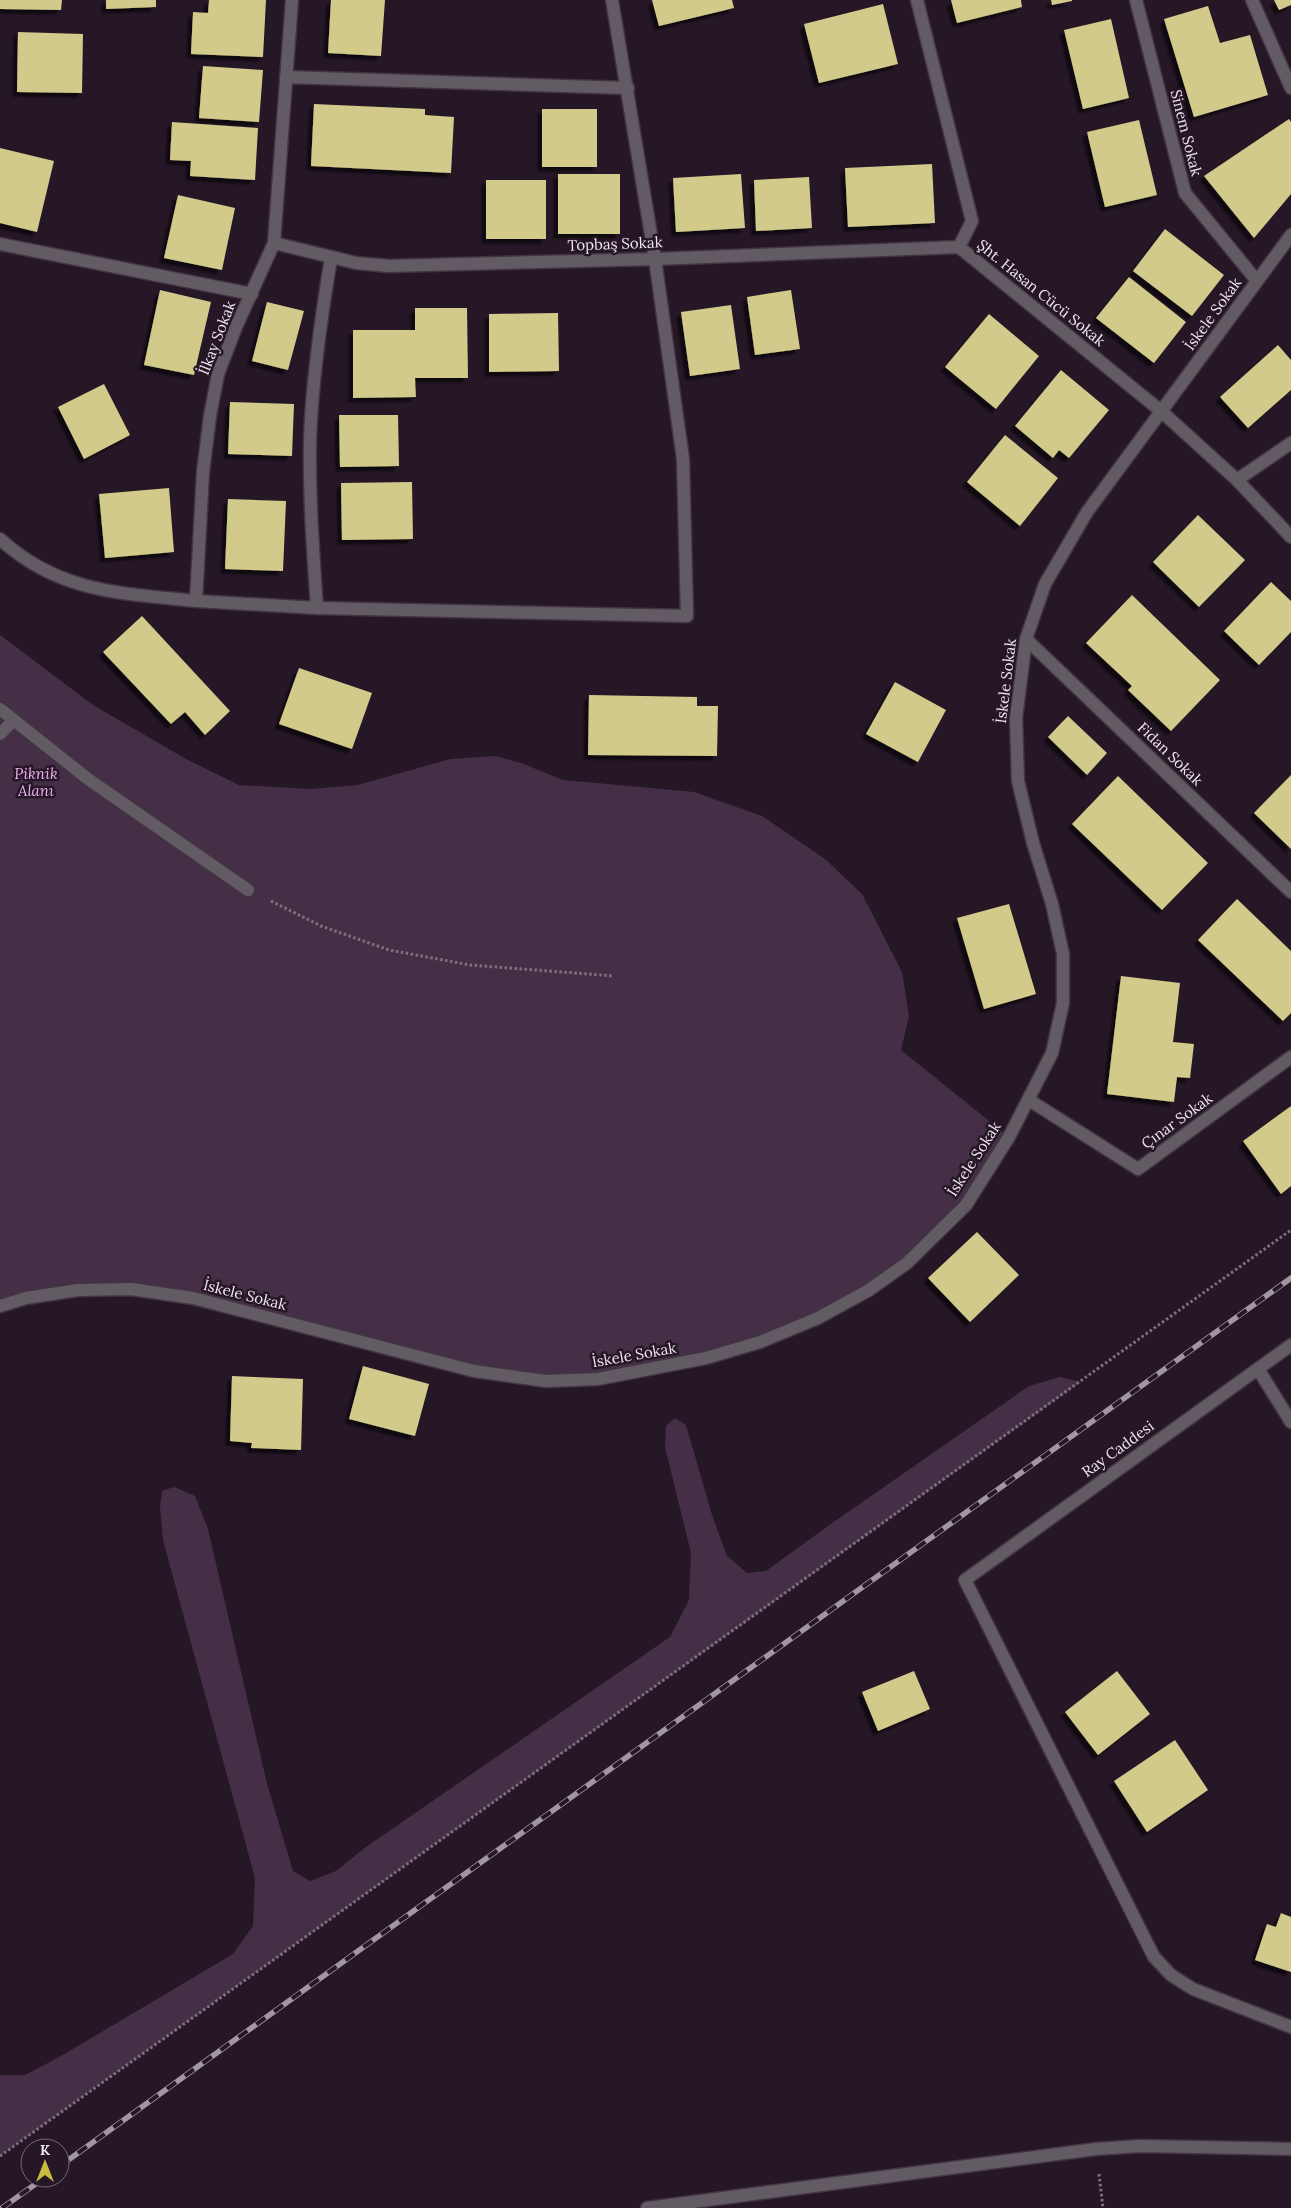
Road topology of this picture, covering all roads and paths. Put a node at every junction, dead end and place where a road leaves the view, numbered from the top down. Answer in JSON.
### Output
{"nodes":[{"id":1,"x":292,"y":0,"type":"edge"},
{"id":2,"x":612,"y":0,"type":"edge"},
{"id":3,"x":917,"y":0,"type":"edge"},
{"id":4,"x":1136,"y":0,"type":"edge"},
{"id":5,"x":1252,"y":0,"type":"edge"},
{"id":6,"x":286,"y":77,"type":"junction"},
{"id":7,"x":628,"y":88,"type":"junction"},
{"id":8,"x":1291,"y":88,"type":"edge"},
{"id":9,"x":1291,"y":235,"type":"edge"},
{"id":10,"x":274,"y":242,"type":"junction"},
{"id":11,"x":0,"y":244,"type":"edge"},
{"id":12,"x":959,"y":247,"type":"junction"},
{"id":13,"x":331,"y":258,"type":"junction"},
{"id":14,"x":655,"y":259,"type":"junction"},
{"id":15,"x":1257,"y":281,"type":"junction"},
{"id":16,"x":252,"y":294,"type":"junction"},
{"id":17,"x":1162,"y":411,"type":"junction"},
{"id":18,"x":1291,"y":443,"type":"edge"},
{"id":19,"x":1237,"y":480,"type":"junction"},
{"id":20,"x":1291,"y":536,"type":"edge"},
{"id":21,"x":0,"y":539,"type":"edge"},
{"id":22,"x":196,"y":601,"type":"junction"},
{"id":23,"x":317,"y":608,"type":"junction"},
{"id":24,"x":1026,"y":639,"type":"junction"},
{"id":25,"x":0,"y":709,"type":"edge"},
{"id":26,"x":14,"y":720,"type":"junction"},
{"id":27,"x":0,"y":734,"type":"edge"},
{"id":28,"x":248,"y":890,"type":"joint"},
{"id":29,"x":1291,"y":892,"type":"edge"},
{"id":30,"x":614,"y":976,"type":"dead end"},
{"id":31,"x":1291,"y":1057,"type":"edge"},
{"id":32,"x":1028,"y":1100,"type":"junction"},
{"id":33,"x":1291,"y":1230,"type":"edge"},
{"id":34,"x":0,"y":1306,"type":"edge"},
{"id":35,"x":1291,"y":1345,"type":"edge"},
{"id":36,"x":1258,"y":1369,"type":"junction"},
{"id":37,"x":1291,"y":1422,"type":"edge"},
{"id":38,"x":1291,"y":2027,"type":"edge"},
{"id":39,"x":1096,"y":2149,"type":"junction"},
{"id":40,"x":1291,"y":2149,"type":"edge"},
{"id":41,"x":0,"y":2156,"type":"edge"},
{"id":42,"x":646,"y":2208,"type":"edge"},
{"id":43,"x":1103,"y":2208,"type":"edge"}],
"edges":[{"from":1,"to":6,"type":"street","name":"İlkay Sokak"},
{"from":2,"to":7,"type":"street"},
{"from":3,"to":12,"type":"street","name":"Şht. Hasan Cücü Sokak"},
{"from":4,"to":15,"type":"street","name":"Sinem Sokak"},
{"from":5,"to":8,"type":"street"},
{"from":6,"to":7,"type":"street"},
{"from":6,"to":10,"type":"street","name":"İlkay Sokak"},
{"from":7,"to":14,"type":"street"},
{"from":9,"to":15,"type":"street","name":"İskele Sokak"},
{"from":10,"to":13,"type":"street","name":"Topbaş Sokak"},
{"from":10,"to":16,"type":"street","name":"İlkay Sokak"},
{"from":11,"to":16,"type":"street"},
{"from":12,"to":14,"type":"street","name":"Topbaş Sokak"},
{"from":12,"to":17,"type":"street","name":"Şht. Hasan Cücü Sokak"},
{"from":13,"to":14,"type":"street","name":"Topbaş Sokak"},
{"from":13,"to":23,"type":"street"},
{"from":14,"to":23,"type":"street"},
{"from":15,"to":17,"type":"street","name":"İskele Sokak"},
{"from":16,"to":22,"type":"street","name":"İlkay Sokak"},
{"from":17,"to":19,"type":"street","name":"Şht. Hasan Cücü Sokak"},
{"from":17,"to":24,"type":"street","name":"İskele Sokak"},
{"from":18,"to":19,"type":"street"},
{"from":19,"to":20,"type":"street","name":"Şht. Hasan Cücü Sokak"},
{"from":21,"to":22,"type":"street"},
{"from":22,"to":23,"type":"street"},
{"from":24,"to":29,"type":"street","name":"Fidan Sokak"},
{"from":24,"to":32,"type":"street","name":"İskele Sokak"},
{"from":25,"to":26,"type":"street"},
{"from":26,"to":27,"type":"street"},
{"from":26,"to":28,"type":"street"},
{"from":28,"to":30,"type":"path"},
{"from":31,"to":32,"type":"street","name":"Çınar Sokak"},
{"from":32,"to":34,"type":"street","name":"İskele Sokak"},
{"from":33,"to":41,"type":"path"},
{"from":35,"to":36,"type":"street","name":"Ray Caddesi"},
{"from":36,"to":37,"type":"street"},
{"from":36,"to":38,"type":"street","name":"Ray Caddesi"},
{"from":39,"to":40,"type":"street"},
{"from":39,"to":42,"type":"street"},
{"from":39,"to":43,"type":"path"}]}
